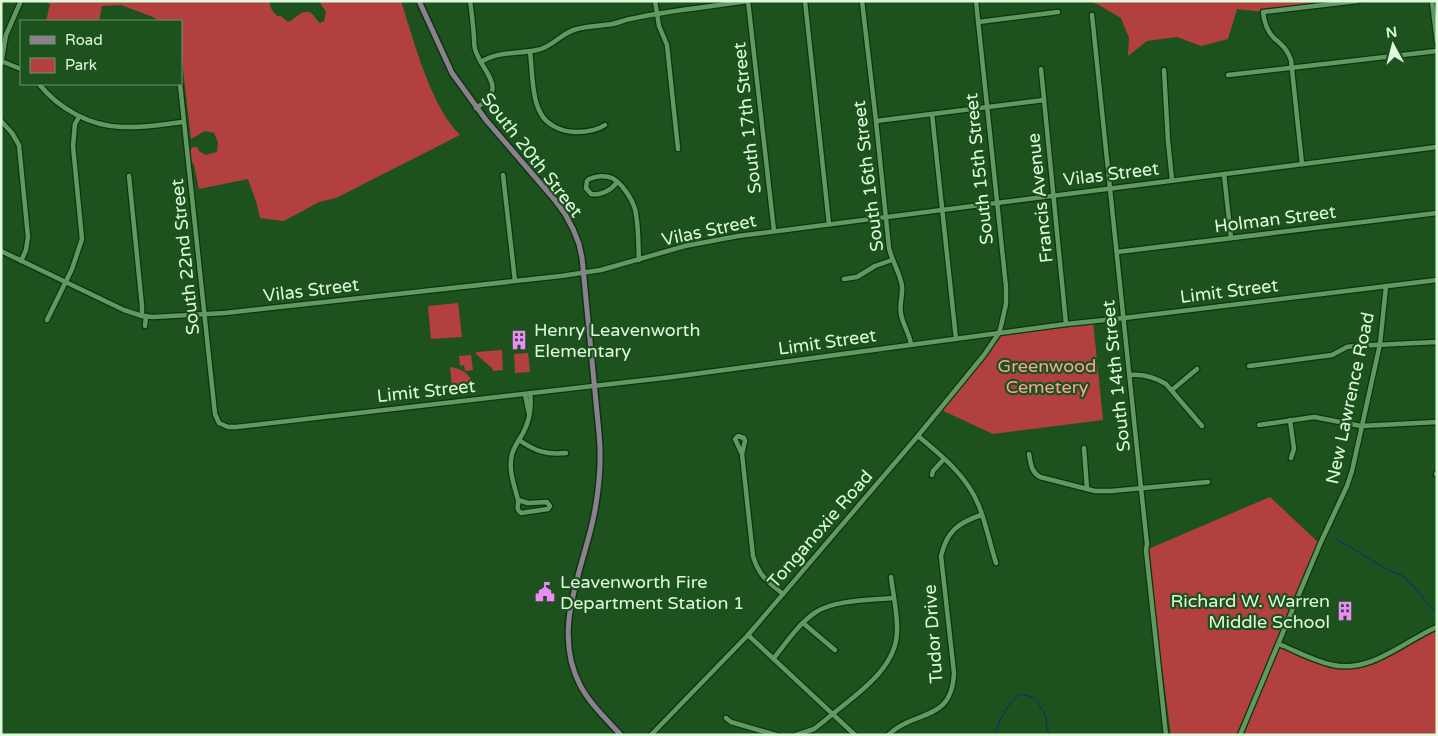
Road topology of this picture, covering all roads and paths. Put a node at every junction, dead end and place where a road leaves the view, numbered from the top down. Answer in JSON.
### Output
{"nodes":[{"id":1,"x":419,"y":1,"type":"edge"},
{"id":2,"x":470,"y":1,"type":"edge"},
{"id":3,"x":655,"y":1,"type":"edge"},
{"id":4,"x":748,"y":1,"type":"edge"},
{"id":5,"x":805,"y":1,"type":"edge"},
{"id":6,"x":862,"y":1,"type":"edge"},
{"id":7,"x":976,"y":1,"type":"edge"},
{"id":8,"x":1357,"y":1,"type":"edge"},
{"id":9,"x":1432,"y":1,"type":"edge"},
{"id":10,"x":20,"y":2,"type":"dead end"},
{"id":11,"x":1058,"y":12,"type":"dead end"},
{"id":12,"x":656,"y":14,"type":"junction"},
{"id":13,"x":1092,"y":15,"type":"dead end"},
{"id":14,"x":978,"y":22,"type":"junction"},
{"id":15,"x":1437,"y":42,"type":"edge"},
{"id":16,"x":530,"y":51,"type":"junction"},
{"id":17,"x":1437,"y":51,"type":"edge"},
{"id":18,"x":1,"y":62,"type":"edge"},
{"id":19,"x":481,"y":62,"type":"junction"},
{"id":20,"x":1292,"y":67,"type":"junction"},
{"id":21,"x":20,"y":69,"type":"edge"},
{"id":22,"x":1041,"y":69,"type":"dead end"},
{"id":23,"x":1164,"y":70,"type":"dead end"},
{"id":24,"x":1228,"y":75,"type":"dead end"},
{"id":25,"x":40,"y":85,"type":"edge"},
{"id":26,"x":180,"y":85,"type":"edge"},
{"id":27,"x":1044,"y":100,"type":"junction"},
{"id":28,"x":987,"y":107,"type":"junction"},
{"id":29,"x":476,"y":108,"type":"junction"},
{"id":30,"x":932,"y":114,"type":"junction"},
{"id":31,"x":79,"y":117,"type":"junction"},
{"id":32,"x":1,"y":120,"type":"edge"},
{"id":33,"x":876,"y":121,"type":"junction"},
{"id":34,"x":184,"y":122,"type":"junction"},
{"id":35,"x":605,"y":125,"type":"dead end"},
{"id":36,"x":1437,"y":147,"type":"edge"},
{"id":37,"x":678,"y":149,"type":"dead end"},
{"id":38,"x":1302,"y":164,"type":"junction"},
{"id":39,"x":1224,"y":174,"type":"junction"},
{"id":40,"x":503,"y":175,"type":"dead end"},
{"id":41,"x":129,"y":176,"type":"dead end"},
{"id":42,"x":1172,"y":180,"type":"junction"},
{"id":43,"x":617,"y":182,"type":"junction"},
{"id":44,"x":1111,"y":188,"type":"junction"},
{"id":45,"x":1053,"y":195,"type":"junction"},
{"id":46,"x":997,"y":203,"type":"junction"},
{"id":47,"x":942,"y":210,"type":"junction"},
{"id":48,"x":1437,"y":214,"type":"edge"},
{"id":49,"x":886,"y":217,"type":"junction"},
{"id":50,"x":829,"y":224,"type":"junction"},
{"id":51,"x":774,"y":231,"type":"junction"},
{"id":52,"x":1230,"y":238,"type":"junction"},
{"id":53,"x":1,"y":251,"type":"edge"},
{"id":54,"x":1117,"y":252,"type":"junction"},
{"id":55,"x":639,"y":260,"type":"junction"},
{"id":56,"x":892,"y":260,"type":"junction"},
{"id":57,"x":21,"y":261,"type":"junction"},
{"id":58,"x":584,"y":273,"type":"junction"},
{"id":59,"x":844,"y":279,"type":"dead end"},
{"id":60,"x":1437,"y":280,"type":"edge"},
{"id":61,"x":515,"y":281,"type":"junction"},
{"id":62,"x":65,"y":282,"type":"junction"},
{"id":63,"x":1386,"y":286,"type":"junction"},
{"id":64,"x":205,"y":314,"type":"junction"},
{"id":65,"x":144,"y":316,"type":"junction"},
{"id":66,"x":1124,"y":318,"type":"junction"},
{"id":67,"x":47,"y":320,"type":"dead end"},
{"id":68,"x":1066,"y":324,"type":"junction"},
{"id":69,"x":145,"y":326,"type":"dead end"},
{"id":70,"x":999,"y":333,"type":"junction"},
{"id":71,"x":956,"y":339,"type":"junction"},
{"id":72,"x":1437,"y":342,"type":"edge"},
{"id":73,"x":911,"y":344,"type":"junction"},
{"id":74,"x":1380,"y":344,"type":"junction"},
{"id":75,"x":1249,"y":366,"type":"dead end"},
{"id":76,"x":1197,"y":369,"type":"dead end"},
{"id":77,"x":1130,"y":375,"type":"junction"},
{"id":78,"x":594,"y":385,"type":"junction"},
{"id":79,"x":1172,"y":390,"type":"junction"},
{"id":80,"x":528,"y":393,"type":"junction"},
{"id":81,"x":1290,"y":420,"type":"junction"},
{"id":82,"x":1437,"y":422,"type":"edge"},
{"id":83,"x":1259,"y":424,"type":"dead end"},
{"id":84,"x":221,"y":425,"type":"joint"},
{"id":85,"x":1202,"y":426,"type":"dead end"},
{"id":86,"x":1361,"y":426,"type":"junction"},
{"id":87,"x":918,"y":436,"type":"junction"},
{"id":88,"x":518,"y":440,"type":"junction"},
{"id":89,"x":1084,"y":448,"type":"dead end"},
{"id":90,"x":566,"y":453,"type":"dead end"},
{"id":91,"x":742,"y":454,"type":"dead end"},
{"id":92,"x":1029,"y":454,"type":"dead end"},
{"id":93,"x":944,"y":458,"type":"junction"},
{"id":94,"x":1291,"y":458,"type":"dead end"},
{"id":95,"x":932,"y":475,"type":"dead end"},
{"id":96,"x":1208,"y":482,"type":"dead end"},
{"id":97,"x":1141,"y":488,"type":"junction"},
{"id":98,"x":1088,"y":489,"type":"junction"},
{"id":99,"x":518,"y":500,"type":"junction"},
{"id":100,"x":981,"y":515,"type":"junction"},
{"id":101,"x":996,"y":563,"type":"dead end"},
{"id":102,"x":891,"y":577,"type":"dead end"},
{"id":103,"x":783,"y":594,"type":"junction"},
{"id":104,"x":893,"y":598,"type":"junction"},
{"id":105,"x":803,"y":623,"type":"junction"},
{"id":106,"x":1437,"y":627,"type":"edge"},
{"id":107,"x":748,"y":636,"type":"junction"},
{"id":108,"x":1279,"y":644,"type":"junction"},
{"id":109,"x":835,"y":650,"type":"dead end"},
{"id":110,"x":774,"y":659,"type":"junction"},
{"id":111,"x":832,"y":714,"type":"junction"},
{"id":112,"x":726,"y":718,"type":"dead end"},
{"id":113,"x":621,"y":735,"type":"edge"},
{"id":114,"x":651,"y":735,"type":"edge"},
{"id":115,"x":776,"y":735,"type":"edge"},
{"id":116,"x":796,"y":735,"type":"edge"},
{"id":117,"x":855,"y":735,"type":"edge"},
{"id":118,"x":888,"y":735,"type":"edge"},
{"id":119,"x":1166,"y":735,"type":"edge"},
{"id":120,"x":1240,"y":735,"type":"edge"}],
"edges":[{"from":1,"to":29,"type":"main road","name":"South 20th Street"},
{"from":2,"to":19,"type":"street"},
{"from":3,"to":12,"type":"street"},
{"from":4,"to":12,"type":"street"},
{"from":4,"to":51,"type":"street","name":"South 17th Street"},
{"from":5,"to":50,"type":"street"},
{"from":6,"to":33,"type":"street","name":"South 16th Street"},
{"from":7,"to":14,"type":"street","name":"South 15th Street"},
{"from":8,"to":20,"type":"street"},
{"from":9,"to":15,"type":"street"},
{"from":10,"to":18,"type":"street"},
{"from":11,"to":14,"type":"street"},
{"from":12,"to":16,"type":"street"},
{"from":12,"to":37,"type":"street"},
{"from":13,"to":44,"type":"street","name":"South 14th Street"},
{"from":14,"to":28,"type":"street","name":"South 15th Street"},
{"from":16,"to":19,"type":"street"},
{"from":16,"to":35,"type":"street"},
{"from":17,"to":20,"type":"street"},
{"from":18,"to":21,"type":"street"},
{"from":19,"to":29,"type":"street"},
{"from":20,"to":24,"type":"street"},
{"from":20,"to":38,"type":"street"},
{"from":22,"to":27,"type":"street","name":"Francis Avenue"},
{"from":23,"to":42,"type":"street"},
{"from":25,"to":31,"type":"street"},
{"from":26,"to":34,"type":"street","name":"South 22nd Street"},
{"from":27,"to":28,"type":"street"},
{"from":27,"to":45,"type":"street","name":"Francis Avenue"},
{"from":28,"to":30,"type":"street"},
{"from":28,"to":46,"type":"street","name":"South 15th Street"},
{"from":29,"to":58,"type":"main road","name":"South 20th Street"},
{"from":30,"to":33,"type":"street"},
{"from":30,"to":47,"type":"street"},
{"from":31,"to":34,"type":"street"},
{"from":31,"to":62,"type":"street"},
{"from":32,"to":57,"type":"street"},
{"from":33,"to":49,"type":"street","name":"South 16th Street"},
{"from":34,"to":64,"type":"street","name":"South 22nd Street"},
{"from":36,"to":38,"type":"street","name":"Vilas Street"},
{"from":38,"to":39,"type":"street","name":"Vilas Street"},
{"from":39,"to":42,"type":"street","name":"Vilas Street"},
{"from":39,"to":52,"type":"street"},
{"from":40,"to":61,"type":"street"},
{"from":41,"to":65,"type":"street"},
{"from":42,"to":44,"type":"street","name":"Vilas Street"},
{"from":43,"to":43,"type":"street"},
{"from":43,"to":55,"type":"street"},
{"from":44,"to":45,"type":"street","name":"Vilas Street"},
{"from":44,"to":54,"type":"street","name":"South 14th Street"},
{"from":45,"to":46,"type":"street","name":"Vilas Street"},
{"from":45,"to":68,"type":"street","name":"Francis Avenue"},
{"from":46,"to":47,"type":"street","name":"Vilas Street"},
{"from":46,"to":70,"type":"street","name":"South 15th Street"},
{"from":47,"to":49,"type":"street","name":"Vilas Street"},
{"from":47,"to":71,"type":"street"},
{"from":48,"to":52,"type":"street","name":"Holman Street"},
{"from":49,"to":50,"type":"street","name":"Vilas Street"},
{"from":49,"to":56,"type":"street","name":"South 16th Street"},
{"from":50,"to":51,"type":"street","name":"Vilas Street"},
{"from":51,"to":55,"type":"street","name":"Vilas Street"},
{"from":52,"to":54,"type":"street","name":"Holman Street"},
{"from":53,"to":57,"type":"street","name":"Vilas Street"},
{"from":54,"to":66,"type":"street","name":"South 14th Street"},
{"from":55,"to":58,"type":"street","name":"Vilas Street"},
{"from":56,"to":59,"type":"street"},
{"from":56,"to":73,"type":"street","name":"South 16th Street"},
{"from":57,"to":62,"type":"street","name":"Vilas Street"},
{"from":58,"to":61,"type":"street","name":"Vilas Street"},
{"from":58,"to":78,"type":"main road","name":"South 20th Street"},
{"from":60,"to":63,"type":"street","name":"Limit Street"},
{"from":61,"to":64,"type":"street","name":"Vilas Street"},
{"from":62,"to":65,"type":"street","name":"Vilas Street"},
{"from":62,"to":67,"type":"street"},
{"from":63,"to":66,"type":"street","name":"Limit Street"},
{"from":63,"to":74,"type":"street","name":"New Lawrence Road"},
{"from":64,"to":65,"type":"street","name":"Vilas Street"},
{"from":64,"to":84,"type":"street","name":"South 22nd Street"},
{"from":65,"to":69,"type":"street"},
{"from":66,"to":68,"type":"street","name":"Limit Street"},
{"from":66,"to":77,"type":"street","name":"South 14th Street"},
{"from":68,"to":70,"type":"street","name":"Limit Street"},
{"from":70,"to":71,"type":"street","name":"Limit Street"},
{"from":70,"to":87,"type":"street","name":"Tonganoxie Road"},
{"from":71,"to":73,"type":"street","name":"Limit Street"},
{"from":72,"to":74,"type":"street"},
{"from":73,"to":78,"type":"street","name":"Limit Street"},
{"from":74,"to":75,"type":"street"},
{"from":74,"to":86,"type":"street","name":"New Lawrence Road"},
{"from":76,"to":79,"type":"street"},
{"from":77,"to":79,"type":"street"},
{"from":77,"to":97,"type":"street","name":"South 14th Street"},
{"from":78,"to":80,"type":"street","name":"Limit Street"},
{"from":78,"to":113,"type":"main road","name":"South 20th Street"},
{"from":79,"to":85,"type":"street"},
{"from":80,"to":84,"type":"street","name":"Limit Street"},
{"from":80,"to":88,"type":"street"},
{"from":81,"to":83,"type":"street"},
{"from":81,"to":86,"type":"street"},
{"from":81,"to":94,"type":"street"},
{"from":82,"to":86,"type":"street"},
{"from":86,"to":108,"type":"street","name":"New Lawrence Road"},
{"from":87,"to":93,"type":"street"},
{"from":87,"to":103,"type":"street","name":"Tonganoxie Road"},
{"from":88,"to":90,"type":"street"},
{"from":88,"to":99,"type":"street"},
{"from":89,"to":98,"type":"street"},
{"from":91,"to":103,"type":"street"},
{"from":92,"to":98,"type":"street"},
{"from":93,"to":95,"type":"street"},
{"from":93,"to":100,"type":"street"},
{"from":96,"to":97,"type":"street"},
{"from":97,"to":98,"type":"street"},
{"from":97,"to":119,"type":"street","name":"South 14th Street"},
{"from":99,"to":99,"type":"street"},
{"from":100,"to":101,"type":"street"},
{"from":100,"to":118,"type":"street","name":"Tudor Drive"},
{"from":102,"to":104,"type":"street"},
{"from":103,"to":107,"type":"street","name":"Tonganoxie Road"},
{"from":104,"to":105,"type":"street"},
{"from":104,"to":111,"type":"street"},
{"from":105,"to":109,"type":"street"},
{"from":105,"to":110,"type":"street"},
{"from":106,"to":108,"type":"street"},
{"from":107,"to":110,"type":"street"},
{"from":107,"to":114,"type":"street","name":"Tonganoxie Road"},
{"from":108,"to":120,"type":"street","name":"New Lawrence Road"},
{"from":110,"to":111,"type":"street"},
{"from":111,"to":116,"type":"street"},
{"from":111,"to":117,"type":"street"},
{"from":112,"to":115,"type":"street"}]}
